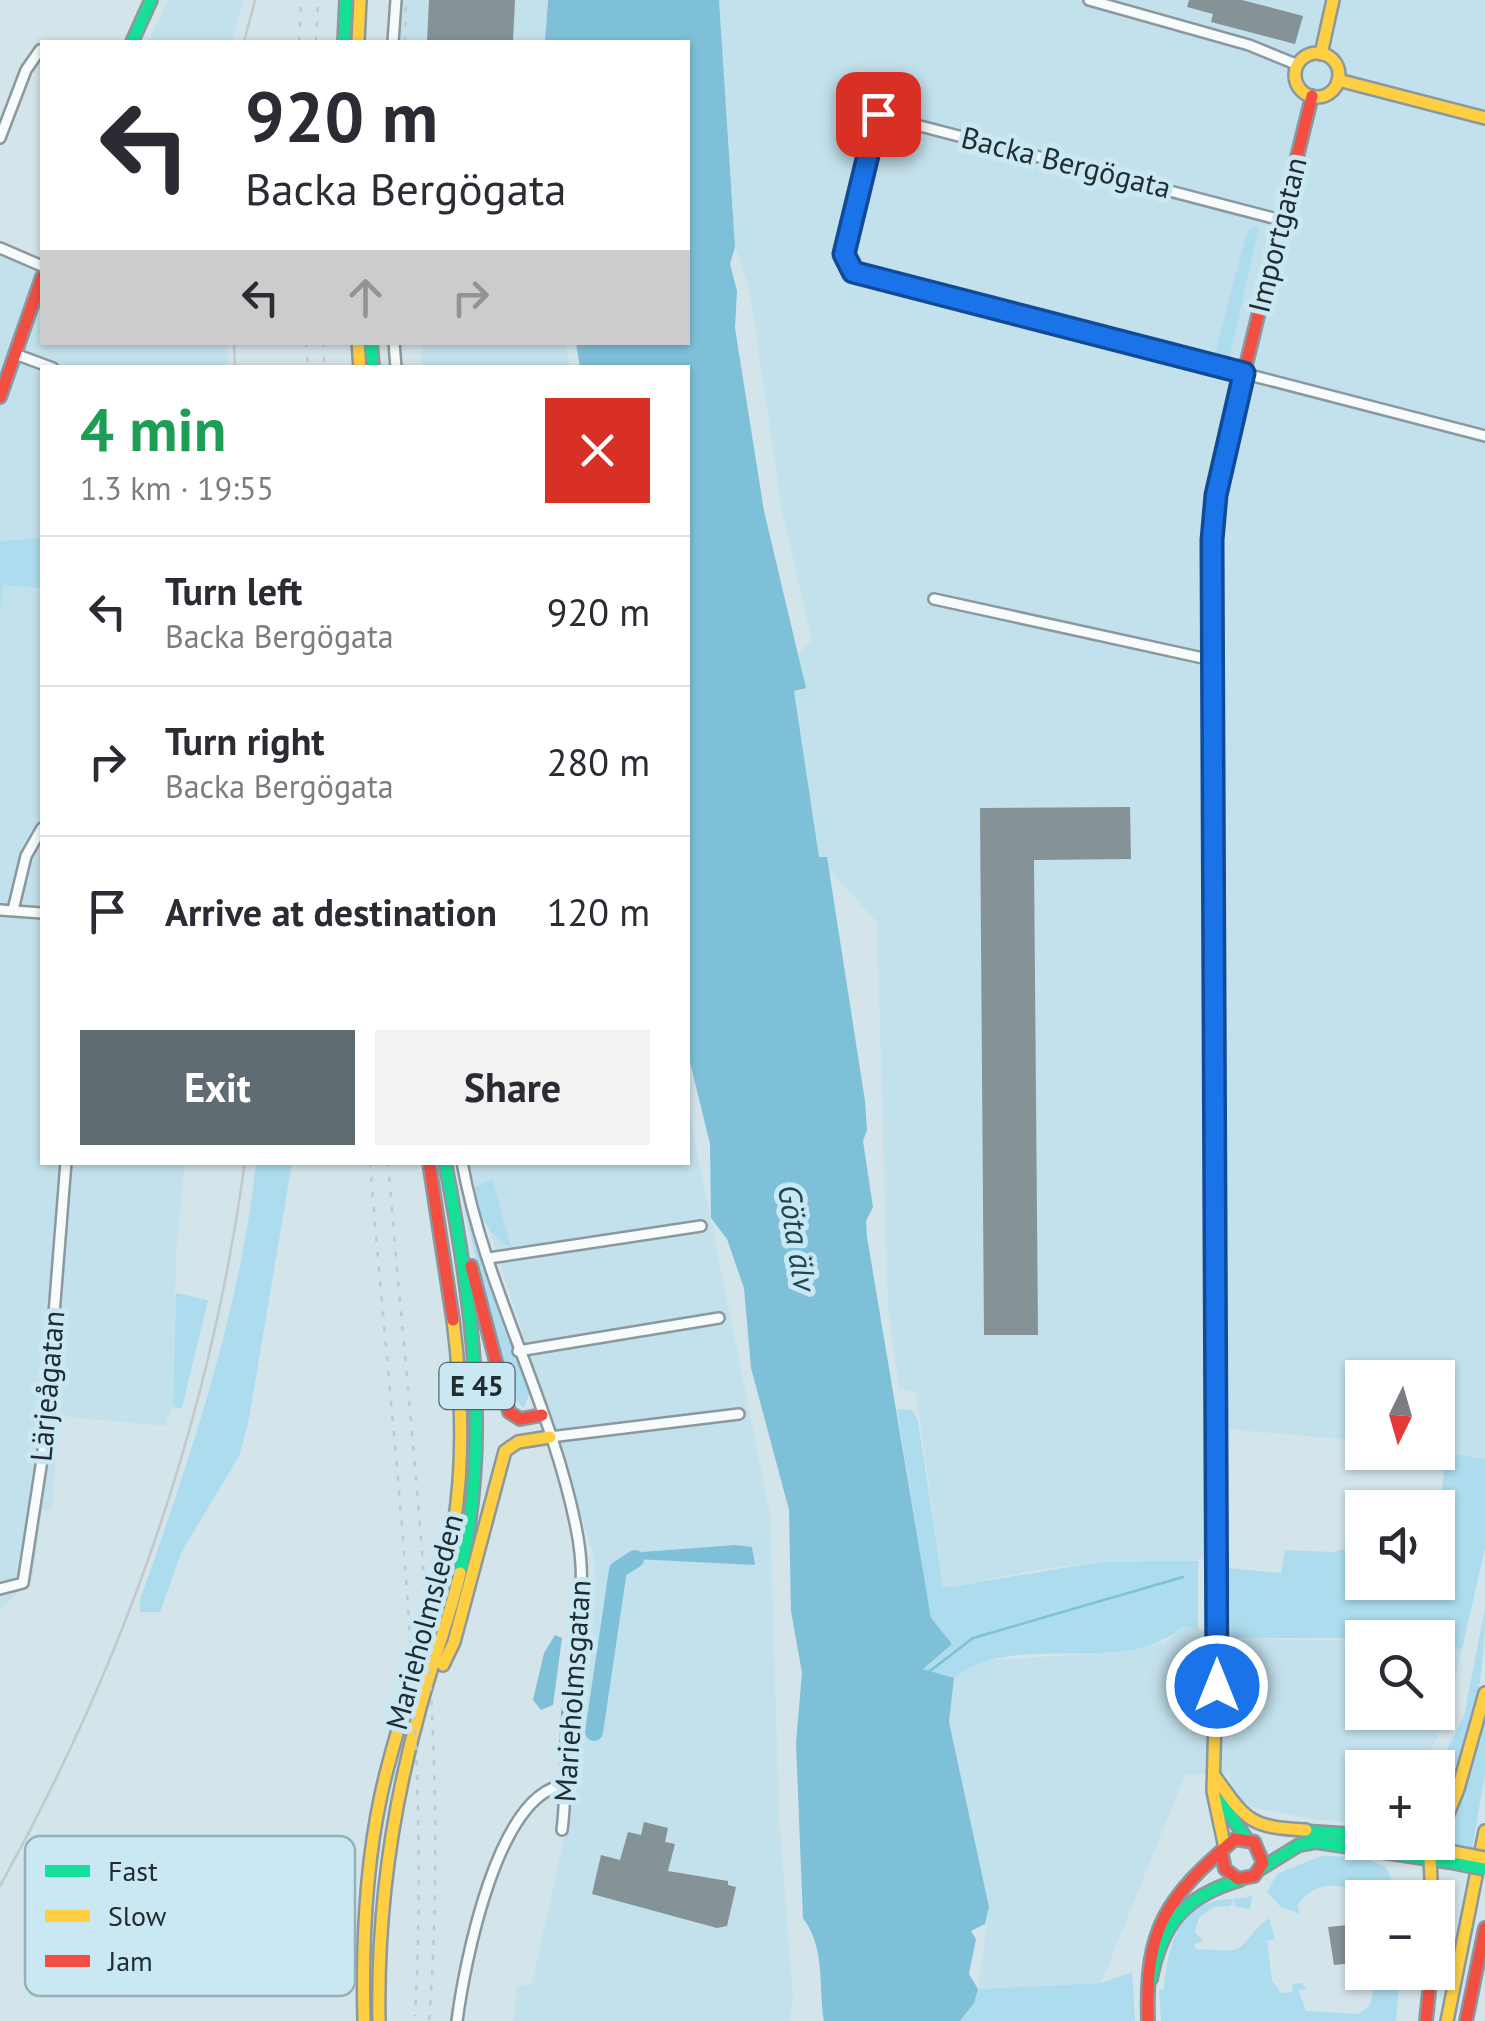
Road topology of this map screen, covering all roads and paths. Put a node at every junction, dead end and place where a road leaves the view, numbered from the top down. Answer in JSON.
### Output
{"nodes":[{"id":1,"x":152,"y":0,"type":"edge"},
{"id":2,"x":346,"y":0,"type":"edge"},
{"id":3,"x":360,"y":0,"type":"edge"},
{"id":4,"x":396,"y":0,"type":"edge"},
{"id":5,"x":1089,"y":0,"type":"edge"},
{"id":6,"x":1333,"y":0,"type":"edge"},
{"id":7,"x":133,"y":40,"type":"edge"},
{"id":8,"x":344,"y":40,"type":"edge"},
{"id":9,"x":358,"y":40,"type":"edge"},
{"id":10,"x":393,"y":40,"type":"edge"},
{"id":11,"x":40,"y":50,"type":"edge"},
{"id":12,"x":1321,"y":54,"type":"junction"},
{"id":13,"x":1298,"y":65,"type":"junction"},
{"id":14,"x":1338,"y":80,"type":"junction"},
{"id":15,"x":0,"y":93,"type":"edge"},
{"id":16,"x":1312,"y":96,"type":"junction"},
{"id":17,"x":14,"y":98,"type":"junction"},
{"id":18,"x":1485,"y":118,"type":"edge"},
{"id":19,"x":0,"y":138,"type":"edge"},
{"id":20,"x":1281,"y":220,"type":"junction"},
{"id":21,"x":0,"y":248,"type":"edge"},
{"id":22,"x":40,"y":265,"type":"edge"},
{"id":23,"x":40,"y":283,"type":"edge"},
{"id":24,"x":15,"y":354,"type":"junction"},
{"id":25,"x":45,"y":365,"type":"edge"},
{"id":26,"x":1244,"y":373,"type":"junction"},
{"id":27,"x":0,"y":397,"type":"edge"},
{"id":28,"x":1485,"y":436,"type":"edge"},
{"id":29,"x":934,"y":599,"type":"dead end"},
{"id":30,"x":1212,"y":660,"type":"junction"},
{"id":31,"x":40,"y":832,"type":"edge"},
{"id":32,"x":0,"y":910,"type":"edge"},
{"id":33,"x":12,"y":910,"type":"junction"},
{"id":34,"x":40,"y":913,"type":"edge"},
{"id":35,"x":66,"y":1165,"type":"edge"},
{"id":36,"x":429,"y":1165,"type":"edge"},
{"id":37,"x":446,"y":1165,"type":"edge"},
{"id":38,"x":463,"y":1165,"type":"edge"},
{"id":39,"x":456,"y":1213,"type":"junction"},
{"id":40,"x":700,"y":1226,"type":"dead end"},
{"id":41,"x":490,"y":1258,"type":"junction"},
{"id":42,"x":719,"y":1318,"type":"dead end"},
{"id":43,"x":518,"y":1351,"type":"junction"},
{"id":44,"x":739,"y":1414,"type":"dead end"},
{"id":45,"x":542,"y":1415,"type":"junction"},
{"id":46,"x":550,"y":1437,"type":"junction"},
{"id":47,"x":0,"y":1589,"type":"edge"},
{"id":48,"x":1485,"y":1693,"type":"edge"},
{"id":49,"x":419,"y":1710,"type":"junction"},
{"id":50,"x":1463,"y":1773,"type":"junction"},
{"id":51,"x":1216,"y":1778,"type":"junction"},
{"id":52,"x":566,"y":1785,"type":"junction"},
{"id":53,"x":1455,"y":1789,"type":"edge"},
{"id":54,"x":1455,"y":1793,"type":"edge"},
{"id":55,"x":562,"y":1830,"type":"dead end"},
{"id":56,"x":1306,"y":1830,"type":"junction"},
{"id":57,"x":1485,"y":1831,"type":"edge"},
{"id":58,"x":1345,"y":1833,"type":"edge"},
{"id":59,"x":1249,"y":1839,"type":"junction"},
{"id":60,"x":1345,"y":1843,"type":"edge"},
{"id":61,"x":1224,"y":1852,"type":"junction"},
{"id":62,"x":1455,"y":1857,"type":"edge"},
{"id":63,"x":1485,"y":1858,"type":"edge"},
{"id":64,"x":1455,"y":1859,"type":"edge"},
{"id":65,"x":1260,"y":1869,"type":"junction"},
{"id":66,"x":1485,"y":1869,"type":"edge"},
{"id":67,"x":1241,"y":1879,"type":"junction"},
{"id":68,"x":1485,"y":1928,"type":"edge"},
{"id":69,"x":1430,"y":1990,"type":"edge"},
{"id":70,"x":1147,"y":1993,"type":"junction"},
{"id":71,"x":364,"y":2021,"type":"edge"},
{"id":72,"x":379,"y":2021,"type":"edge"},
{"id":73,"x":457,"y":2021,"type":"edge"},
{"id":74,"x":1148,"y":2021,"type":"edge"},
{"id":75,"x":1426,"y":2021,"type":"edge"},
{"id":76,"x":1447,"y":2021,"type":"edge"},
{"id":77,"x":1466,"y":2021,"type":"edge"}],
"edges":[{"from":1,"to":7,"type":"main road"},
{"from":2,"to":8,"type":"main road"},
{"from":3,"to":9,"type":"main road"},
{"from":4,"to":10,"type":"street"},
{"from":5,"to":13,"type":"street"},
{"from":6,"to":12,"type":"main road"},
{"from":11,"to":17,"type":"street"},
{"from":12,"to":13,"type":"main road"},
{"from":12,"to":14,"type":"main road"},
{"from":13,"to":16,"type":"main road"},
{"from":14,"to":16,"type":"main road"},
{"from":14,"to":18,"type":"main road"},
{"from":15,"to":17,"type":"street"},
{"from":16,"to":20,"type":"main road","name":"Importgatan"},
{"from":17,"to":19,"type":"street"},
{"from":20,"to":26,"type":"main road","name":"Importgatan"},
{"from":20,"to":26,"type":"street","name":"Backa Bergögata"},
{"from":21,"to":22,"type":"street"},
{"from":23,"to":24,"type":"main road"},
{"from":24,"to":25,"type":"street"},
{"from":24,"to":27,"type":"main road"},
{"from":26,"to":28,"type":"street"},
{"from":26,"to":30,"type":"main road","name":"Importgatan"},
{"from":29,"to":30,"type":"street"},
{"from":30,"to":51,"type":"main road","name":"Importgatan"},
{"from":31,"to":33,"type":"street"},
{"from":32,"to":33,"type":"street"},
{"from":33,"to":34,"type":"street"},
{"from":35,"to":47,"type":"street","name":"Lärjeågatan"},
{"from":36,"to":71,"type":"main road","name":"Marieholmsleden","number":"E 45"},
{"from":37,"to":39,"type":"main road","name":"Marieholmsleden","number":"E 45"},
{"from":38,"to":41,"type":"street","name":"Marieholmsgatan"},
{"from":39,"to":45,"type":"main road"},
{"from":39,"to":49,"type":"main road","name":"Marieholmsleden","number":"E 45"},
{"from":40,"to":41,"type":"street"},
{"from":41,"to":43,"type":"street","name":"Marieholmsgatan"},
{"from":42,"to":43,"type":"street"},
{"from":43,"to":45,"type":"street","name":"Marieholmsgatan"},
{"from":44,"to":46,"type":"street"},
{"from":45,"to":46,"type":"street","name":"Marieholmsgatan"},
{"from":46,"to":49,"type":"main road"},
{"from":46,"to":52,"type":"street","name":"Marieholmsgatan"},
{"from":48,"to":50,"type":"main road"},
{"from":49,"to":72,"type":"main road","name":"Marieholmsleden","number":"E 45"},
{"from":50,"to":53,"type":"main road"},
{"from":50,"to":54,"type":"main road"},
{"from":51,"to":56,"type":"main road"},
{"from":51,"to":59,"type":"main road","name":"Importgatan"},
{"from":51,"to":61,"type":"main road","name":"Importgatan"},
{"from":52,"to":55,"type":"street","name":"Marieholmsgatan"},
{"from":52,"to":73,"type":"street"},
{"from":56,"to":58,"type":"main road"},
{"from":56,"to":59,"type":"main road"},
{"from":57,"to":76,"type":"main road"},
{"from":59,"to":61,"type":"main road"},
{"from":59,"to":65,"type":"main road"},
{"from":60,"to":65,"type":"main road"},
{"from":61,"to":67,"type":"main road"},
{"from":61,"to":70,"type":"main road"},
{"from":62,"to":63,"type":"main road","bridge":true},
{"from":64,"to":66,"type":"main road","bridge":true},
{"from":65,"to":67,"type":"main road"},
{"from":67,"to":70,"type":"main road"},
{"from":68,"to":77,"type":"main road"},
{"from":69,"to":75,"type":"main road"},
{"from":70,"to":74,"type":"main road"}]}
